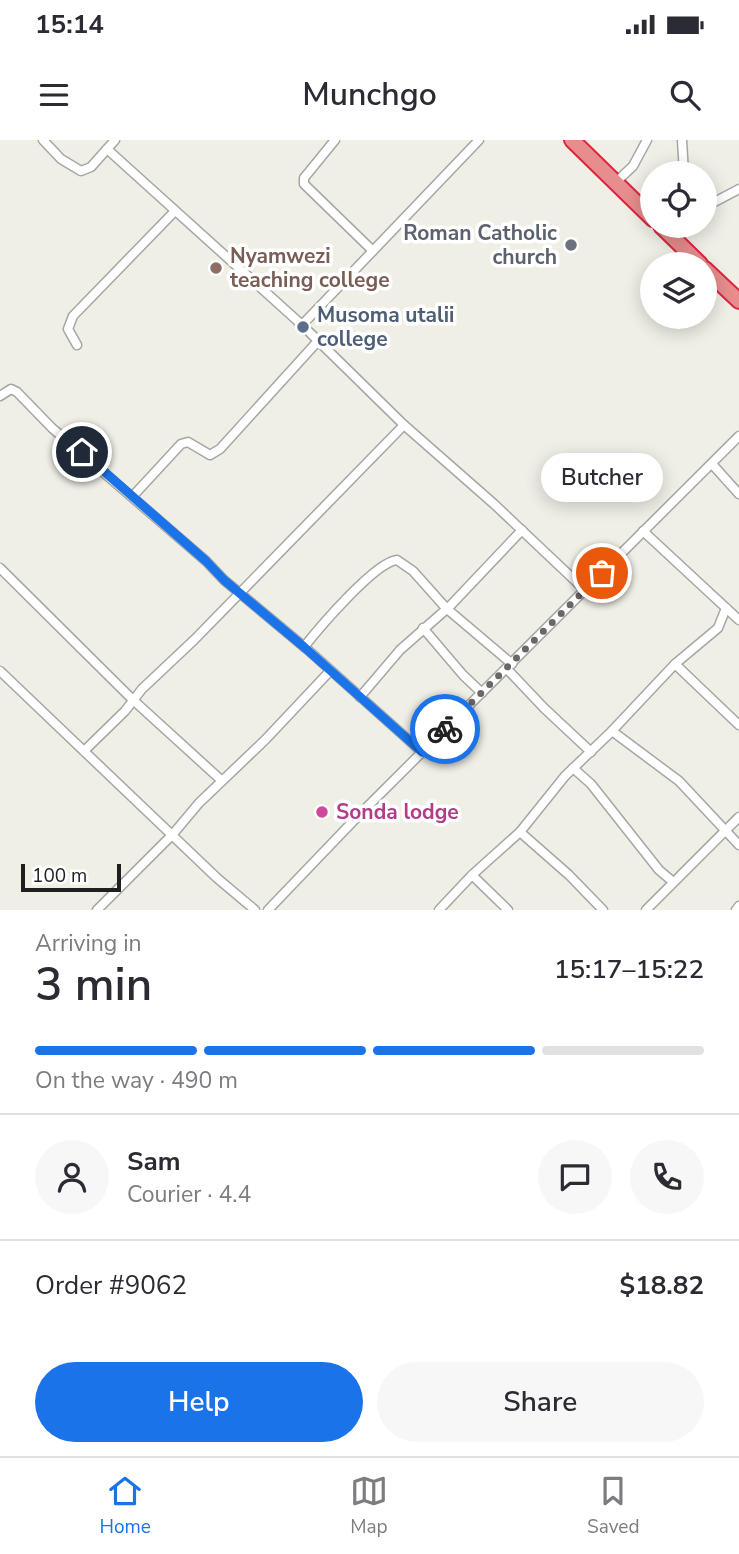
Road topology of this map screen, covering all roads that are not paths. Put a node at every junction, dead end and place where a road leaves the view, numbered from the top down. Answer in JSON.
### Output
{"nodes":[{"id":1,"x":43,"y":140,"type":"edge"},
{"id":2,"x":115,"y":140,"type":"edge"},
{"id":3,"x":335,"y":140,"type":"edge"},
{"id":4,"x":477,"y":140,"type":"edge"},
{"id":5,"x":572,"y":140,"type":"edge"},
{"id":6,"x":647,"y":140,"type":"edge"},
{"id":7,"x":682,"y":140,"type":"edge"},
{"id":8,"x":107,"y":149,"type":"junction"},
{"id":9,"x":683,"y":161,"type":"edge"},
{"id":10,"x":615,"y":183,"type":"junction"},
{"id":11,"x":739,"y":189,"type":"edge"},
{"id":12,"x":717,"y":201,"type":"edge"},
{"id":13,"x":640,"y":207,"type":"edge"},
{"id":14,"x":174,"y":212,"type":"junction"},
{"id":15,"x":677,"y":238,"type":"edge"},
{"id":16,"x":373,"y":251,"type":"junction"},
{"id":17,"x":689,"y":252,"type":"edge"},
{"id":18,"x":717,"y":280,"type":"edge"},
{"id":19,"x":739,"y":300,"type":"edge"},
{"id":20,"x":302,"y":325,"type":"junction"},
{"id":21,"x":317,"y":341,"type":"junction"},
{"id":22,"x":77,"y":345,"type":"dead end"},
{"id":23,"x":0,"y":396,"type":"edge"},
{"id":24,"x":404,"y":425,"type":"junction"},
{"id":25,"x":739,"y":436,"type":"edge"},
{"id":26,"x":712,"y":464,"type":"junction"},
{"id":27,"x":739,"y":494,"type":"edge"},
{"id":28,"x":132,"y":496,"type":"junction"},
{"id":29,"x":522,"y":530,"type":"junction"},
{"id":30,"x":643,"y":531,"type":"junction"},
{"id":31,"x":0,"y":568,"type":"edge"},
{"id":32,"x":585,"y":590,"type":"junction"},
{"id":33,"x":241,"y":593,"type":"junction"},
{"id":34,"x":446,"y":608,"type":"junction"},
{"id":35,"x":726,"y":608,"type":"junction"},
{"id":36,"x":739,"y":620,"type":"edge"},
{"id":37,"x":423,"y":628,"type":"junction"},
{"id":38,"x":304,"y":647,"type":"junction"},
{"id":39,"x":675,"y":664,"type":"junction"},
{"id":40,"x":510,"y":666,"type":"junction"},
{"id":41,"x":0,"y":671,"type":"edge"},
{"id":42,"x":330,"y":671,"type":"junction"},
{"id":43,"x":482,"y":693,"type":"junction"},
{"id":44,"x":360,"y":697,"type":"junction"},
{"id":45,"x":132,"y":699,"type":"junction"},
{"id":46,"x":739,"y":725,"type":"edge"},
{"id":47,"x":612,"y":731,"type":"junction"},
{"id":48,"x":84,"y":751,"type":"junction"},
{"id":49,"x":422,"y":752,"type":"junction"},
{"id":50,"x":591,"y":752,"type":"junction"},
{"id":51,"x":573,"y":768,"type":"junction"},
{"id":52,"x":221,"y":780,"type":"junction"},
{"id":53,"x":739,"y":817,"type":"edge"},
{"id":54,"x":726,"y":830,"type":"junction"},
{"id":55,"x":520,"y":832,"type":"junction"},
{"id":56,"x":173,"y":834,"type":"junction"},
{"id":57,"x":739,"y":845,"type":"edge"},
{"id":58,"x":472,"y":875,"type":"junction"},
{"id":59,"x":672,"y":881,"type":"junction"},
{"id":60,"x":97,"y":910,"type":"edge"},
{"id":61,"x":255,"y":910,"type":"edge"},
{"id":62,"x":268,"y":910,"type":"edge"},
{"id":63,"x":439,"y":910,"type":"edge"},
{"id":64,"x":508,"y":910,"type":"edge"},
{"id":65,"x":603,"y":910,"type":"edge"},
{"id":66,"x":646,"y":910,"type":"edge"}],
"edges":[{"from":1,"to":8,"type":"street"},
{"from":2,"to":8,"type":"street"},
{"from":3,"to":16,"type":"street"},
{"from":4,"to":16,"type":"street"},
{"from":5,"to":10,"type":"highway"},
{"from":6,"to":10,"type":"street"},
{"from":7,"to":9,"type":"street"},
{"from":8,"to":14,"type":"street"},
{"from":10,"to":13,"type":"highway"},
{"from":11,"to":12,"type":"street"},
{"from":14,"to":20,"type":"street"},
{"from":14,"to":22,"type":"street"},
{"from":15,"to":17,"type":"highway"},
{"from":16,"to":20,"type":"street"},
{"from":18,"to":19,"type":"highway"},
{"from":20,"to":21,"type":"street"},
{"from":21,"to":24,"type":"street"},
{"from":21,"to":28,"type":"street"},
{"from":23,"to":28,"type":"street"},
{"from":24,"to":29,"type":"street"},
{"from":24,"to":33,"type":"street"},
{"from":25,"to":26,"type":"street"},
{"from":26,"to":27,"type":"street"},
{"from":26,"to":30,"type":"street"},
{"from":28,"to":33,"type":"street"},
{"from":29,"to":32,"type":"street"},
{"from":29,"to":34,"type":"street"},
{"from":30,"to":32,"type":"street"},
{"from":30,"to":35,"type":"street"},
{"from":31,"to":45,"type":"street"},
{"from":32,"to":40,"type":"street"},
{"from":33,"to":38,"type":"street"},
{"from":33,"to":45,"type":"street"},
{"from":34,"to":37,"type":"street"},
{"from":34,"to":38,"type":"street"},
{"from":34,"to":40,"type":"street"},
{"from":35,"to":36,"type":"street"},
{"from":35,"to":39,"type":"street"},
{"from":37,"to":43,"type":"street"},
{"from":37,"to":44,"type":"street"},
{"from":38,"to":42,"type":"street"},
{"from":39,"to":46,"type":"street"},
{"from":39,"to":47,"type":"street"},
{"from":40,"to":43,"type":"street"},
{"from":40,"to":50,"type":"street"},
{"from":41,"to":48,"type":"street"},
{"from":42,"to":44,"type":"street"},
{"from":42,"to":52,"type":"street"},
{"from":43,"to":49,"type":"street"},
{"from":44,"to":49,"type":"street"},
{"from":45,"to":48,"type":"street"},
{"from":45,"to":52,"type":"street"},
{"from":47,"to":50,"type":"street"},
{"from":47,"to":54,"type":"street"},
{"from":48,"to":56,"type":"street"},
{"from":49,"to":62,"type":"street"},
{"from":50,"to":51,"type":"street"},
{"from":51,"to":55,"type":"street"},
{"from":51,"to":59,"type":"street"},
{"from":52,"to":56,"type":"street"},
{"from":53,"to":54,"type":"street"},
{"from":54,"to":57,"type":"street"},
{"from":54,"to":59,"type":"street"},
{"from":55,"to":58,"type":"street"},
{"from":55,"to":65,"type":"street"},
{"from":56,"to":60,"type":"street"},
{"from":56,"to":61,"type":"street"},
{"from":58,"to":63,"type":"street"},
{"from":58,"to":64,"type":"street"},
{"from":59,"to":66,"type":"street"}]}
